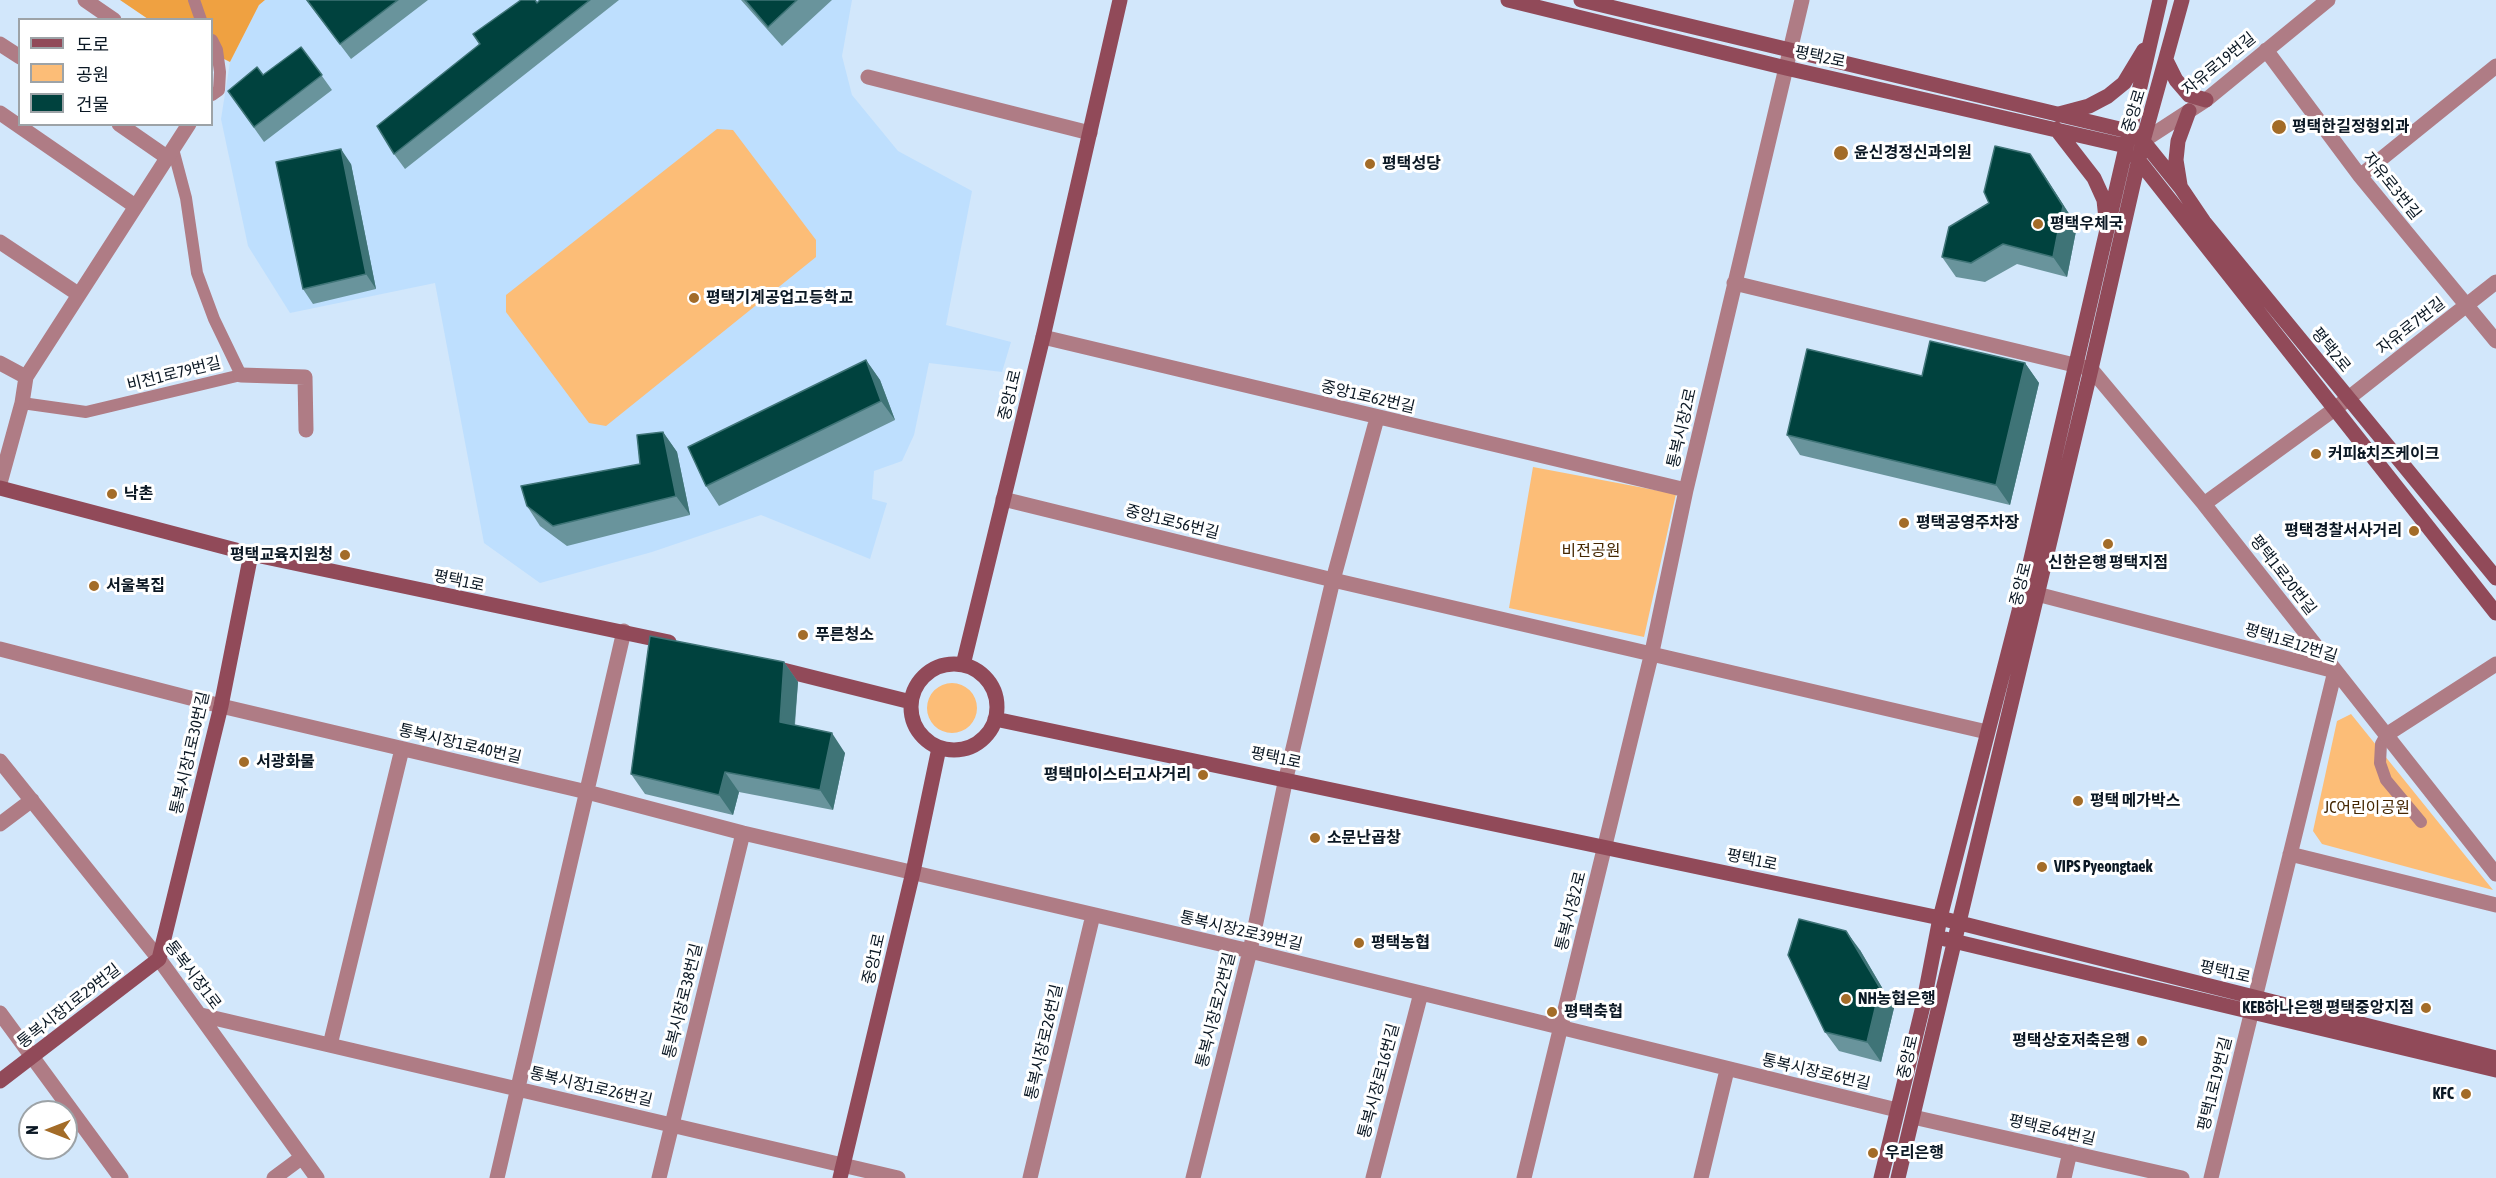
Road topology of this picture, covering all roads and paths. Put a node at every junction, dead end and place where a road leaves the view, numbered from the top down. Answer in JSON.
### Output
{"nodes":[{"id":1,"x":85,"y":0,"type":"edge"},
{"id":2,"x":194,"y":0,"type":"edge"},
{"id":3,"x":1120,"y":0,"type":"edge"},
{"id":4,"x":1508,"y":0,"type":"edge"},
{"id":5,"x":1581,"y":0,"type":"edge"},
{"id":6,"x":1802,"y":0,"type":"edge"},
{"id":7,"x":2160,"y":0,"type":"edge"},
{"id":8,"x":2182,"y":0,"type":"edge"},
{"id":9,"x":2328,"y":0,"type":"edge"},
{"id":10,"x":111,"y":18,"type":"edge"},
{"id":11,"x":200,"y":18,"type":"edge"},
{"id":12,"x":2150,"y":40,"type":"junction"},
{"id":13,"x":213,"y":42,"type":"edge"},
{"id":14,"x":0,"y":44,"type":"edge"},
{"id":15,"x":1789,"y":50,"type":"junction"},
{"id":16,"x":2266,"y":50,"type":"junction"},
{"id":17,"x":18,"y":56,"type":"edge"},
{"id":18,"x":2167,"y":62,"type":"junction"},
{"id":19,"x":2496,"y":66,"type":"edge"},
{"id":20,"x":1786,"y":68,"type":"junction"},
{"id":21,"x":868,"y":76,"type":"dead end"},
{"id":22,"x":213,"y":94,"type":"edge"},
{"id":23,"x":2206,"y":100,"type":"junction"},
{"id":24,"x":2189,"y":111,"type":"junction"},
{"id":25,"x":0,"y":113,"type":"edge"},
{"id":26,"x":2057,"y":122,"type":"junction"},
{"id":27,"x":18,"y":125,"type":"edge"},
{"id":28,"x":19,"y":126,"type":"edge"},
{"id":29,"x":122,"y":126,"type":"edge"},
{"id":30,"x":188,"y":126,"type":"edge"},
{"id":31,"x":1090,"y":133,"type":"junction"},
{"id":32,"x":2127,"y":138,"type":"junction"},
{"id":33,"x":2143,"y":141,"type":"junction"},
{"id":34,"x":170,"y":154,"type":"junction"},
{"id":35,"x":2140,"y":160,"type":"junction"},
{"id":36,"x":2360,"y":176,"type":"junction"},
{"id":37,"x":2181,"y":188,"type":"junction"},
{"id":38,"x":135,"y":206,"type":"junction"},
{"id":39,"x":2107,"y":231,"type":"junction"},
{"id":40,"x":0,"y":243,"type":"edge"},
{"id":41,"x":2496,"y":282,"type":"edge"},
{"id":42,"x":1734,"y":284,"type":"junction"},
{"id":43,"x":78,"y":294,"type":"junction"},
{"id":44,"x":2466,"y":305,"type":"junction"},
{"id":45,"x":1043,"y":337,"type":"junction"},
{"id":46,"x":2496,"y":341,"type":"edge"},
{"id":47,"x":0,"y":363,"type":"edge"},
{"id":48,"x":2076,"y":367,"type":"junction"},
{"id":49,"x":2091,"y":369,"type":"junction"},
{"id":50,"x":241,"y":375,"type":"junction"},
{"id":51,"x":26,"y":377,"type":"junction"},
{"id":52,"x":22,"y":402,"type":"junction"},
{"id":53,"x":2342,"y":403,"type":"junction"},
{"id":54,"x":1377,"y":418,"type":"junction"},
{"id":55,"x":306,"y":430,"type":"dead end"},
{"id":56,"x":0,"y":483,"type":"edge"},
{"id":57,"x":0,"y":488,"type":"edge"},
{"id":58,"x":1686,"y":490,"type":"junction"},
{"id":59,"x":1003,"y":499,"type":"junction"},
{"id":60,"x":2204,"y":504,"type":"junction"},
{"id":61,"x":251,"y":554,"type":"junction"},
{"id":62,"x":2496,"y":578,"type":"edge"},
{"id":63,"x":1333,"y":580,"type":"junction"},
{"id":64,"x":2030,"y":592,"type":"junction"},
{"id":65,"x":2496,"y":613,"type":"edge"},
{"id":66,"x":624,"y":631,"type":"junction"},
{"id":67,"x":681,"y":645,"type":"edge"},
{"id":68,"x":0,"y":649,"type":"edge"},
{"id":69,"x":1652,"y":652,"type":"junction"},
{"id":70,"x":750,"y":662,"type":"edge"},
{"id":71,"x":2496,"y":664,"type":"edge"},
{"id":72,"x":963,"y":665,"type":"junction"},
{"id":73,"x":2336,"y":671,"type":"junction"},
{"id":74,"x":911,"y":702,"type":"junction"},
{"id":75,"x":221,"y":706,"type":"junction"},
{"id":76,"x":995,"y":719,"type":"junction"},
{"id":77,"x":1987,"y":732,"type":"junction"},
{"id":78,"x":2386,"y":735,"type":"junction"},
{"id":79,"x":939,"y":748,"type":"junction"},
{"id":80,"x":402,"y":749,"type":"junction"},
{"id":81,"x":0,"y":761,"type":"edge"},
{"id":82,"x":1286,"y":778,"type":"junction"},
{"id":83,"x":587,"y":792,"type":"junction"},
{"id":84,"x":32,"y":800,"type":"junction"},
{"id":85,"x":2421,"y":822,"type":"dead end"},
{"id":86,"x":0,"y":824,"type":"edge"},
{"id":87,"x":743,"y":833,"type":"junction"},
{"id":88,"x":1605,"y":848,"type":"junction"},
{"id":89,"x":2290,"y":854,"type":"junction"},
{"id":90,"x":913,"y":872,"type":"junction"},
{"id":91,"x":2496,"y":874,"type":"edge"},
{"id":92,"x":2496,"y":905,"type":"edge"},
{"id":93,"x":1093,"y":915,"type":"junction"},
{"id":94,"x":1940,"y":918,"type":"junction"},
{"id":95,"x":1958,"y":923,"type":"junction"},
{"id":96,"x":1937,"y":936,"type":"junction"},
{"id":97,"x":1954,"y":941,"type":"junction"},
{"id":98,"x":1250,"y":951,"type":"junction"},
{"id":99,"x":159,"y":958,"type":"junction"},
{"id":100,"x":1420,"y":993,"type":"junction"},
{"id":101,"x":2253,"y":1004,"type":"junction"},
{"id":102,"x":0,"y":1013,"type":"edge"},
{"id":103,"x":201,"y":1016,"type":"junction"},
{"id":104,"x":1560,"y":1027,"type":"junction"},
{"id":105,"x":330,"y":1045,"type":"junction"},
{"id":106,"x":33,"y":1057,"type":"junction"},
{"id":107,"x":2496,"y":1058,"type":"edge"},
{"id":108,"x":1727,"y":1070,"type":"junction"},
{"id":109,"x":2496,"y":1071,"type":"edge"},
{"id":110,"x":0,"y":1081,"type":"edge"},
{"id":111,"x":519,"y":1088,"type":"junction"},
{"id":112,"x":1897,"y":1110,"type":"junction"},
{"id":113,"x":1913,"y":1117,"type":"junction"},
{"id":114,"x":672,"y":1124,"type":"junction"},
{"id":115,"x":2070,"y":1152,"type":"junction"},
{"id":116,"x":301,"y":1158,"type":"junction"},
{"id":117,"x":841,"y":1171,"type":"edge"},
{"id":118,"x":121,"y":1178,"type":"edge"},
{"id":119,"x":274,"y":1178,"type":"edge"},
{"id":120,"x":317,"y":1178,"type":"edge"},
{"id":121,"x":497,"y":1178,"type":"edge"},
{"id":122,"x":659,"y":1178,"type":"edge"},
{"id":123,"x":898,"y":1178,"type":"edge"},
{"id":124,"x":1030,"y":1178,"type":"edge"},
{"id":125,"x":1193,"y":1178,"type":"edge"},
{"id":126,"x":1372,"y":1178,"type":"edge"},
{"id":127,"x":1524,"y":1178,"type":"edge"},
{"id":128,"x":1701,"y":1178,"type":"edge"},
{"id":129,"x":1881,"y":1178,"type":"edge"},
{"id":130,"x":1898,"y":1178,"type":"edge"},
{"id":131,"x":2064,"y":1178,"type":"edge"},
{"id":132,"x":2182,"y":1178,"type":"edge"},
{"id":133,"x":2211,"y":1178,"type":"edge"}],
"edges":[{"from":1,"to":10,"type":"street"},
{"from":2,"to":11,"type":"lane"},
{"from":3,"to":31,"type":"street","name":"중앙1로"},
{"from":4,"to":20,"type":"street","name":"평택2로"},
{"from":5,"to":15,"type":"street"},
{"from":6,"to":15,"type":"street","name":"통복시장2로"},
{"from":7,"to":12,"type":"street","name":"중앙로"},
{"from":8,"to":18,"type":"street","name":"중앙로"},
{"from":9,"to":16,"type":"street","name":"자유로19번길"},
{"from":12,"to":26,"type":"street"},
{"from":12,"to":32,"type":"street","name":"중앙로"},
{"from":13,"to":22,"type":"lane"},
{"from":14,"to":17,"type":"street"},
{"from":15,"to":20,"type":"street","name":"통복시장2로"},
{"from":15,"to":26,"type":"street"},
{"from":16,"to":23,"type":"street","name":"자유로19번길"},
{"from":16,"to":36,"type":"street","name":"자유로3번길"},
{"from":18,"to":23,"type":"street"},
{"from":18,"to":33,"type":"street","name":"중앙로"},
{"from":19,"to":36,"type":"street"},
{"from":20,"to":26,"type":"street","name":"평택2로"},
{"from":20,"to":42,"type":"street","name":"통복시장2로"},
{"from":21,"to":31,"type":"street"},
{"from":23,"to":24,"type":"street","name":"자유로19번길"},
{"from":24,"to":33,"type":"street","name":"자유로19번길"},
{"from":24,"to":37,"type":"street"},
{"from":25,"to":27,"type":"street"},
{"from":26,"to":32,"type":"street","name":"평택2로"},
{"from":26,"to":39,"type":"street"},
{"from":28,"to":38,"type":"street"},
{"from":29,"to":34,"type":"street"},
{"from":30,"to":34,"type":"street"},
{"from":31,"to":45,"type":"street","name":"중앙1로"},
{"from":32,"to":33,"type":"street","name":"자유로19번길"},
{"from":32,"to":35,"type":"street"},
{"from":32,"to":39,"type":"street","name":"중앙로"},
{"from":33,"to":35,"type":"street","name":"중앙로"},
{"from":33,"to":37,"type":"street","name":"평택2로"},
{"from":34,"to":38,"type":"street"},
{"from":34,"to":50,"type":"lane","name":"비전1로79번길"},
{"from":35,"to":49,"type":"street","name":"중앙로"},
{"from":35,"to":53,"type":"street"},
{"from":36,"to":44,"type":"street","name":"자유로3번길"},
{"from":37,"to":53,"type":"street","name":"평택2로"},
{"from":38,"to":43,"type":"street"},
{"from":39,"to":48,"type":"street","name":"중앙로"},
{"from":40,"to":43,"type":"street"},
{"from":41,"to":44,"type":"street","name":"자유로7번길"},
{"from":42,"to":48,"type":"street"},
{"from":42,"to":58,"type":"street","name":"통복시장2로"},
{"from":43,"to":51,"type":"street"},
{"from":44,"to":46,"type":"street","name":"자유로3번길"},
{"from":44,"to":53,"type":"street","name":"자유로7번길"},
{"from":45,"to":54,"type":"street","name":"중앙1로62번길"},
{"from":45,"to":59,"type":"street","name":"중앙1로"},
{"from":47,"to":51,"type":"street"},
{"from":48,"to":49,"type":"street"},
{"from":48,"to":64,"type":"street","name":"중앙로"},
{"from":49,"to":60,"type":"street","name":"평택1로20번길"},
{"from":49,"to":64,"type":"street","name":"중앙로"},
{"from":50,"to":52,"type":"lane","name":"비전1로79번길"},
{"from":50,"to":55,"type":"street"},
{"from":51,"to":52,"type":"street"},
{"from":52,"to":56,"type":"street"},
{"from":53,"to":60,"type":"street","name":"자유로7번길"},
{"from":53,"to":62,"type":"street","name":"평택2로"},
{"from":53,"to":65,"type":"street"},
{"from":54,"to":58,"type":"street","name":"중앙1로62번길"},
{"from":54,"to":63,"type":"street"},
{"from":57,"to":61,"type":"street","name":"평택1로"},
{"from":58,"to":69,"type":"street","name":"통복시장2로"},
{"from":59,"to":63,"type":"street","name":"중앙1로56번길"},
{"from":59,"to":72,"type":"street","name":"중앙1로"},
{"from":60,"to":73,"type":"street","name":"평택1로20번길"},
{"from":61,"to":66,"type":"street","name":"평택1로"},
{"from":61,"to":75,"type":"street","name":"통복시장1로30번길"},
{"from":63,"to":69,"type":"street","name":"중앙1로56번길"},
{"from":63,"to":82,"type":"street"},
{"from":64,"to":73,"type":"street","name":"평택1로12번길"},
{"from":64,"to":77,"type":"street","name":"중앙로"},
{"from":64,"to":95,"type":"street","name":"중앙로"},
{"from":66,"to":67,"type":"street","name":"평택1로"},
{"from":66,"to":83,"type":"street"},
{"from":68,"to":75,"type":"street","name":"통복시장1로40번길"},
{"from":69,"to":77,"type":"street"},
{"from":69,"to":88,"type":"street","name":"통복시장2로"},
{"from":70,"to":74,"type":"street"},
{"from":71,"to":78,"type":"street"},
{"from":72,"to":74,"type":"street"},
{"from":72,"to":76,"type":"street"},
{"from":73,"to":78,"type":"street","name":"평택1로12번길"},
{"from":73,"to":89,"type":"street"},
{"from":74,"to":79,"type":"street"},
{"from":75,"to":80,"type":"street","name":"통복시장1로40번길"},
{"from":75,"to":99,"type":"street","name":"통복시장1로30번길"},
{"from":76,"to":79,"type":"street"},
{"from":76,"to":82,"type":"street","name":"평택1로"},
{"from":77,"to":94,"type":"street","name":"중앙로"},
{"from":78,"to":85,"type":"lane"},
{"from":78,"to":91,"type":"street","name":"평택1로12번길"},
{"from":79,"to":90,"type":"street","name":"중앙1로"},
{"from":80,"to":83,"type":"street","name":"통복시장1로40번길"},
{"from":80,"to":105,"type":"street"},
{"from":81,"to":84,"type":"street","name":"통복시장1로"},
{"from":82,"to":88,"type":"street","name":"평택1로"},
{"from":82,"to":98,"type":"street","name":"통복시장로22번길"},
{"from":83,"to":87,"type":"street","name":"통복시장1로40번길"},
{"from":83,"to":111,"type":"street"},
{"from":84,"to":86,"type":"street"},
{"from":84,"to":99,"type":"street","name":"통복시장1로"},
{"from":87,"to":90,"type":"street","name":"통복시장1로40번길"},
{"from":87,"to":114,"type":"street","name":"통복시장로38번길"},
{"from":88,"to":94,"type":"street","name":"평택1로"},
{"from":88,"to":104,"type":"street","name":"통복시장2로"},
{"from":89,"to":92,"type":"street"},
{"from":89,"to":101,"type":"street"},
{"from":90,"to":93,"type":"street","name":"통복시장2로39번길"},
{"from":90,"to":117,"type":"street","name":"중앙1로"},
{"from":93,"to":98,"type":"street","name":"통복시장2로39번길"},
{"from":93,"to":124,"type":"street","name":"통복시장로26번길"},
{"from":94,"to":95,"type":"street","name":"평택1로"},
{"from":94,"to":96,"type":"street","name":"중앙로"},
{"from":95,"to":97,"type":"street","name":"중앙로"},
{"from":95,"to":101,"type":"street","name":"평택1로"},
{"from":96,"to":97,"type":"street"},
{"from":96,"to":112,"type":"street","name":"중앙로"},
{"from":97,"to":101,"type":"street"},
{"from":97,"to":113,"type":"street","name":"중앙로"},
{"from":98,"to":100,"type":"street","name":"통복시장2로39번길"},
{"from":98,"to":125,"type":"street","name":"통복시장로22번길"},
{"from":99,"to":103,"type":"street","name":"통복시장1로"},
{"from":99,"to":106,"type":"street","name":"통복시장1로29번길"},
{"from":100,"to":104,"type":"street","name":"통복시장2로39번길"},
{"from":100,"to":126,"type":"street","name":"통복시장로16번길"},
{"from":101,"to":107,"type":"street","name":"평택1로"},
{"from":101,"to":109,"type":"street"},
{"from":101,"to":133,"type":"street","name":"평택1로19번길"},
{"from":102,"to":106,"type":"street"},
{"from":103,"to":105,"type":"street","name":"통복시장1로26번길"},
{"from":103,"to":116,"type":"street","name":"통복시장1로"},
{"from":104,"to":108,"type":"street","name":"통복시장로6번길"},
{"from":104,"to":127,"type":"street","name":"통복시장2로"},
{"from":105,"to":111,"type":"street","name":"통복시장1로26번길"},
{"from":106,"to":110,"type":"street","name":"통복시장1로29번길"},
{"from":106,"to":118,"type":"street"},
{"from":108,"to":112,"type":"street","name":"통복시장로6번길"},
{"from":108,"to":128,"type":"street"},
{"from":111,"to":114,"type":"street","name":"통복시장1로26번길"},
{"from":111,"to":121,"type":"street"},
{"from":112,"to":129,"type":"street","name":"중앙로"},
{"from":113,"to":115,"type":"street","name":"평택로64번길"},
{"from":113,"to":130,"type":"street","name":"중앙로"},
{"from":114,"to":117,"type":"street","name":"통복시장1로26번길"},
{"from":114,"to":122,"type":"street","name":"통복시장로38번길"},
{"from":115,"to":131,"type":"street"},
{"from":115,"to":132,"type":"street","name":"평택로64번길"},
{"from":116,"to":119,"type":"street"},
{"from":116,"to":120,"type":"street","name":"통복시장1로"},
{"from":117,"to":123,"type":"street","name":"통복시장1로26번길"}]}
